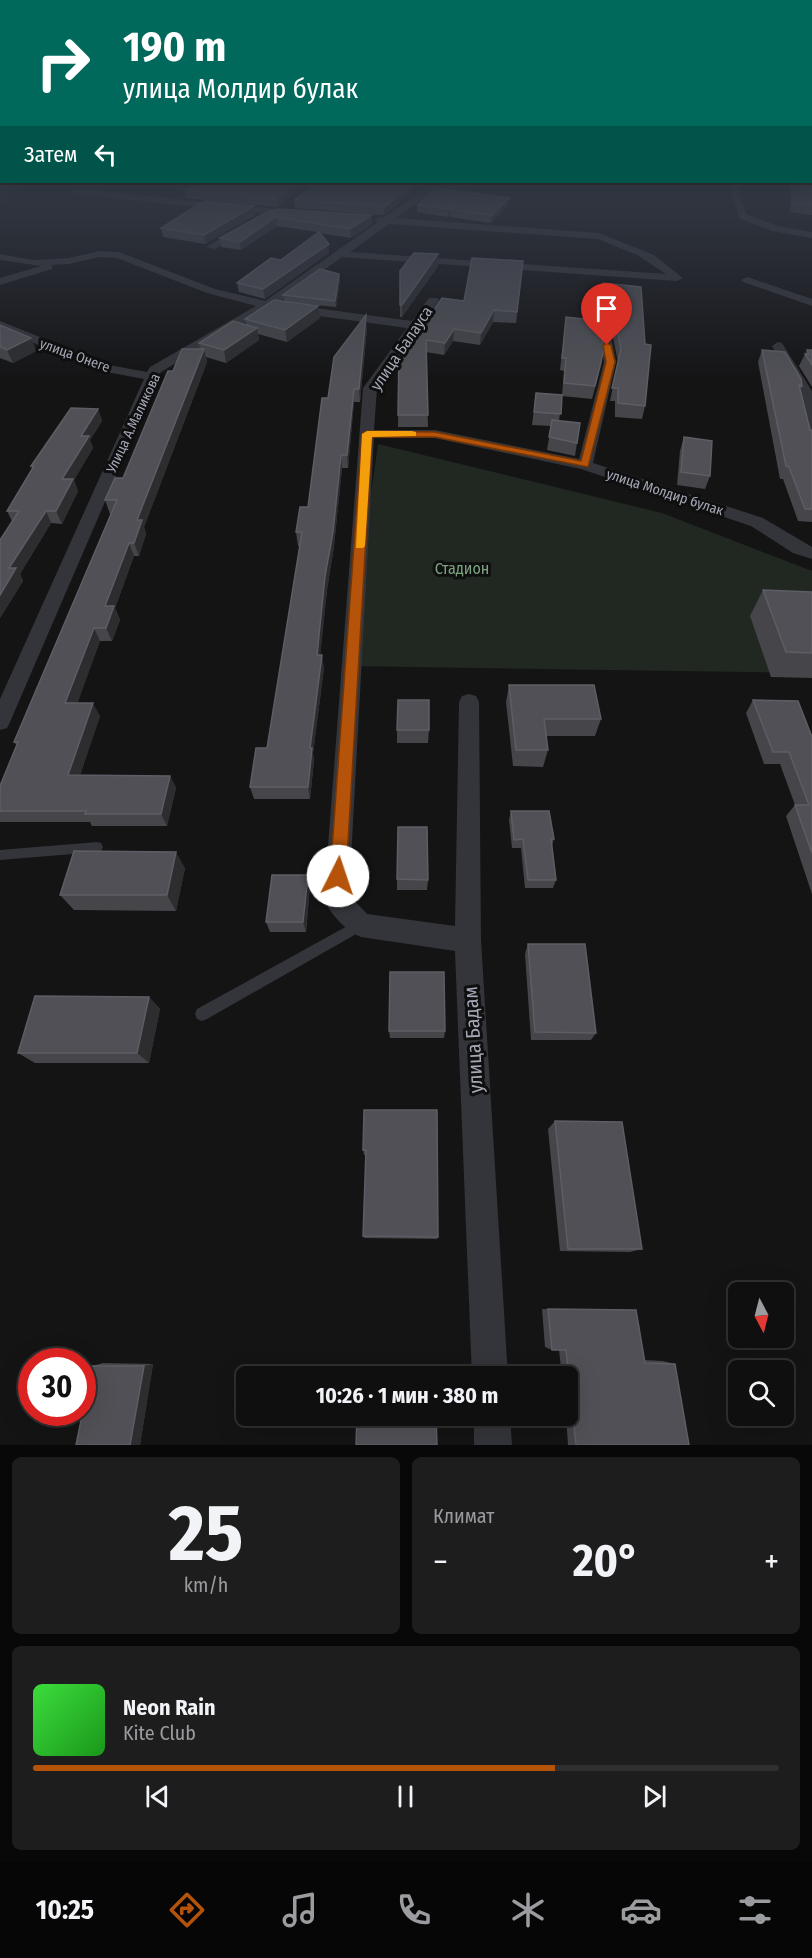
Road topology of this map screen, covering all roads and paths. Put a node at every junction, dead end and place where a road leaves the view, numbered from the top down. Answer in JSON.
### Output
{"nodes":[{"id":1,"x":215,"y":245,"type":"edge"},
{"id":2,"x":350,"y":245,"type":"edge"},
{"id":3,"x":626,"y":245,"type":"edge"},
{"id":4,"x":211,"y":248,"type":"dead end"},
{"id":5,"x":340,"y":254,"type":"junction"},
{"id":6,"x":0,"y":257,"type":"edge"},
{"id":7,"x":69,"y":261,"type":"junction"},
{"id":8,"x":747,"y":280,"type":"dead end"},
{"id":9,"x":0,"y":282,"type":"edge"},
{"id":10,"x":433,"y":300,"type":"dead end"},
{"id":11,"x":812,"y":303,"type":"edge"},
{"id":12,"x":267,"y":304,"type":"junction"},
{"id":13,"x":601,"y":310,"type":"dead end"},
{"id":14,"x":415,"y":325,"type":"junction"},
{"id":15,"x":0,"y":326,"type":"edge"},
{"id":16,"x":778,"y":346,"type":"dead end"},
{"id":17,"x":152,"y":377,"type":"junction"},
{"id":18,"x":367,"y":434,"type":"junction"},
{"id":19,"x":812,"y":434,"type":"edge"},
{"id":20,"x":585,"y":465,"type":"junction"},
{"id":21,"x":812,"y":554,"type":"edge"},
{"id":22,"x":470,"y":702,"type":"dead end"},
{"id":23,"x":0,"y":722,"type":"edge"},
{"id":24,"x":97,"y":847,"type":"dead end"},
{"id":25,"x":0,"y":855,"type":"edge"},
{"id":26,"x":361,"y":925,"type":"junction"},
{"id":27,"x":468,"y":940,"type":"junction"},
{"id":28,"x":202,"y":1014,"type":"dead end"},
{"id":29,"x":489,"y":1366,"type":"edge"},
{"id":30,"x":492,"y":1426,"type":"edge"},
{"id":31,"x":493,"y":1445,"type":"edge"}],
"edges":[{"from":1,"to":4,"type":"street"},
{"from":2,"to":5,"type":"street","name":"Улица А.Маликова"},
{"from":3,"to":5,"type":"street"},
{"from":5,"to":12,"type":"street","name":"Улица А.Маликова"},
{"from":6,"to":7,"type":"street"},
{"from":7,"to":9,"type":"street"},
{"from":7,"to":12,"type":"street"},
{"from":8,"to":11,"type":"street"},
{"from":10,"to":14,"type":"street","name":"улица Балауса"},
{"from":12,"to":14,"type":"street"},
{"from":12,"to":17,"type":"street","name":"Улица А.Маликова"},
{"from":13,"to":20,"type":"street"},
{"from":14,"to":18,"type":"street","name":"улица Балауса"},
{"from":15,"to":17,"type":"street","name":"улица Онеге"},
{"from":16,"to":19,"type":"street"},
{"from":17,"to":23,"type":"street","name":"Улица А.Маликова"},
{"from":18,"to":20,"type":"street","name":"улица Молдир булак"},
{"from":18,"to":26,"type":"street","name":"улица Балауса"},
{"from":20,"to":21,"type":"street","name":"улица Молдир булак"},
{"from":22,"to":27,"type":"street","name":"улица Бадам"},
{"from":24,"to":25,"type":"lane"},
{"from":26,"to":27,"type":"street"},
{"from":26,"to":28,"type":"lane"},
{"from":27,"to":29,"type":"street","name":"улица Бадам"},
{"from":30,"to":31,"type":"street"}]}
